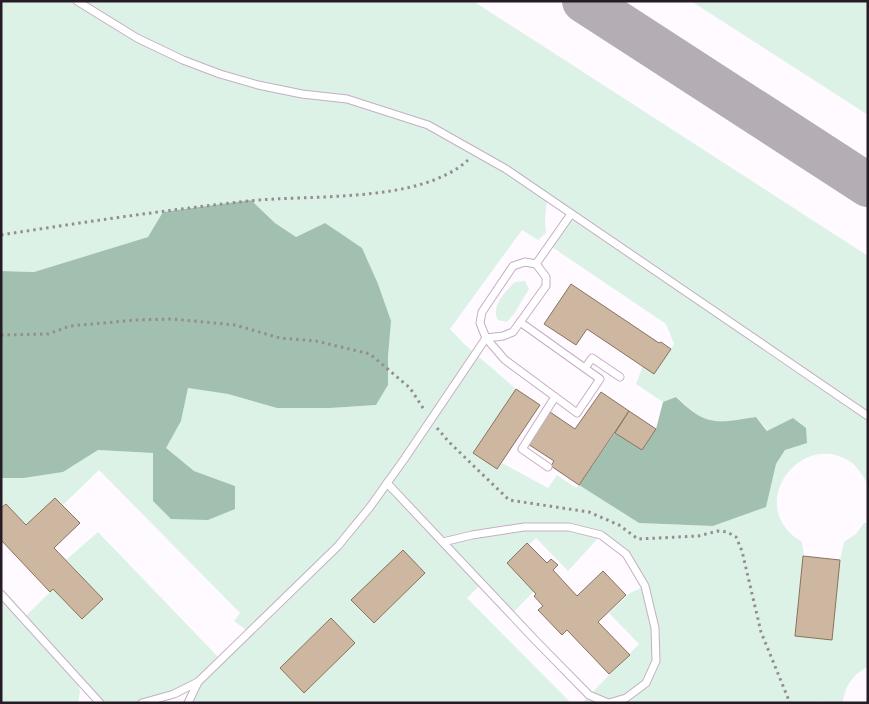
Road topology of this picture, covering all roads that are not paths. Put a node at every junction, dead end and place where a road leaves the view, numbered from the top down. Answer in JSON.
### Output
{"nodes":[{"id":1,"x":77,"y":1,"type":"edge"},
{"id":2,"x":571,"y":214,"type":"junction"},
{"id":3,"x":536,"y":264,"type":"junction"},
{"id":4,"x":520,"y":322,"type":"junction"},
{"id":5,"x":486,"y":338,"type":"junction"},
{"id":6,"x":585,"y":368,"type":"junction"},
{"id":7,"x":620,"y":376,"type":"dead end"},
{"id":8,"x":555,"y":397,"type":"junction"},
{"id":9,"x":868,"y":416,"type":"edge"},
{"id":10,"x":548,"y":467,"type":"dead end"},
{"id":11,"x":387,"y":483,"type":"junction"},
{"id":12,"x":443,"y":542,"type":"junction"},
{"id":13,"x":1,"y":594,"type":"edge"},
{"id":14,"x":198,"y":682,"type":"junction"},
{"id":15,"x":100,"y":703,"type":"edge"},
{"id":16,"x":142,"y":703,"type":"edge"},
{"id":17,"x":188,"y":703,"type":"edge"},
{"id":18,"x":609,"y":703,"type":"edge"}],
"edges":[{"from":1,"to":2,"type":"lane"},
{"from":2,"to":3,"type":"lane"},
{"from":2,"to":9,"type":"lane"},
{"from":3,"to":4,"type":"lane"},
{"from":3,"to":5,"type":"lane"},
{"from":4,"to":5,"type":"lane"},
{"from":4,"to":6,"type":"lane"},
{"from":5,"to":8,"type":"lane"},
{"from":5,"to":11,"type":"lane"},
{"from":6,"to":7,"type":"lane"},
{"from":6,"to":8,"type":"lane"},
{"from":8,"to":10,"type":"lane"},
{"from":11,"to":12,"type":"lane"},
{"from":11,"to":14,"type":"lane"},
{"from":12,"to":18,"type":"lane"},
{"from":12,"to":18,"type":"lane"},
{"from":13,"to":15,"type":"lane"},
{"from":14,"to":16,"type":"lane"},
{"from":14,"to":17,"type":"lane"}]}
